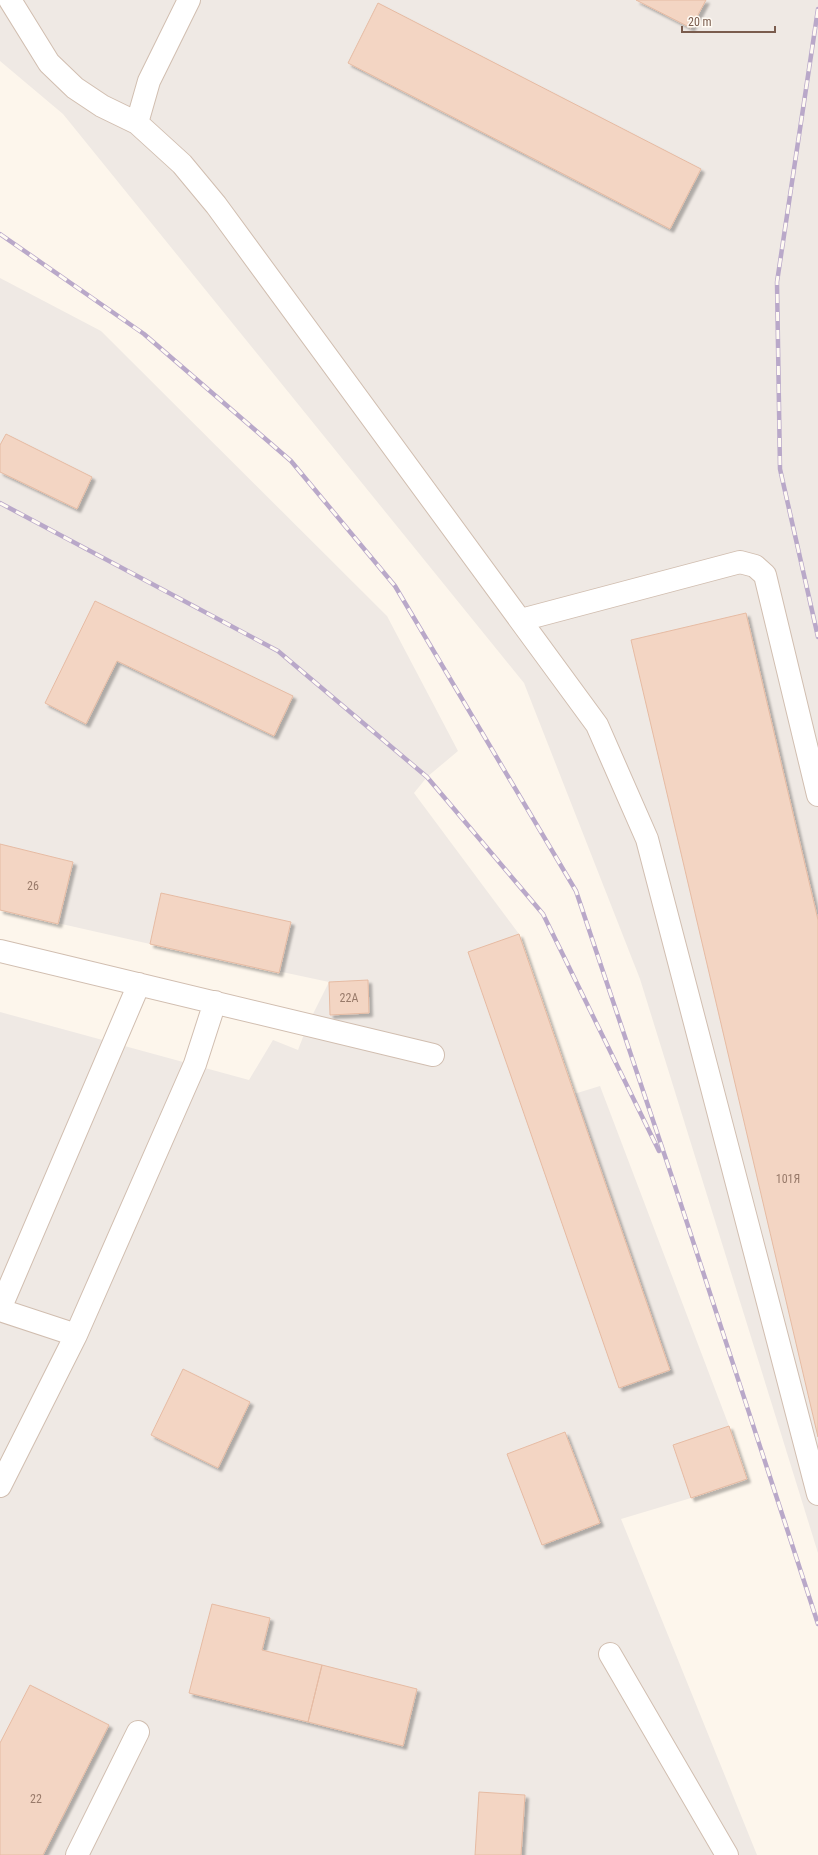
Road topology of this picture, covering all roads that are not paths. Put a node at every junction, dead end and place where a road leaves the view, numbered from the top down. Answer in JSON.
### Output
{"nodes":[{"id":1,"x":10,"y":0,"type":"edge"},
{"id":2,"x":189,"y":0,"type":"edge"},
{"id":3,"x":137,"y":123,"type":"junction"},
{"id":4,"x":521,"y":620,"type":"junction"},
{"id":5,"x":818,"y":795,"type":"edge"},
{"id":6,"x":0,"y":951,"type":"edge"},
{"id":7,"x":139,"y":984,"type":"junction"},
{"id":8,"x":215,"y":1002,"type":"junction"},
{"id":9,"x":433,"y":1055,"type":"dead end"},
{"id":10,"x":0,"y":1310,"type":"edge"},
{"id":11,"x":76,"y":1335,"type":"junction"},
{"id":12,"x":0,"y":1486,"type":"edge"},
{"id":13,"x":818,"y":1494,"type":"edge"},
{"id":14,"x":610,"y":1654,"type":"dead end"},
{"id":15,"x":138,"y":1732,"type":"dead end"},
{"id":16,"x":77,"y":1855,"type":"edge"},
{"id":17,"x":727,"y":1855,"type":"edge"}],
"edges":[{"from":1,"to":3,"type":"lane"},
{"from":2,"to":3,"type":"lane"},
{"from":3,"to":4,"type":"lane"},
{"from":4,"to":5,"type":"lane"},
{"from":4,"to":13,"type":"lane"},
{"from":6,"to":7,"type":"lane"},
{"from":7,"to":8,"type":"lane"},
{"from":7,"to":10,"type":"lane"},
{"from":8,"to":9,"type":"lane"},
{"from":8,"to":11,"type":"lane"},
{"from":10,"to":11,"type":"lane"},
{"from":11,"to":12,"type":"lane"},
{"from":14,"to":17,"type":"lane"},
{"from":15,"to":16,"type":"lane"}]}
